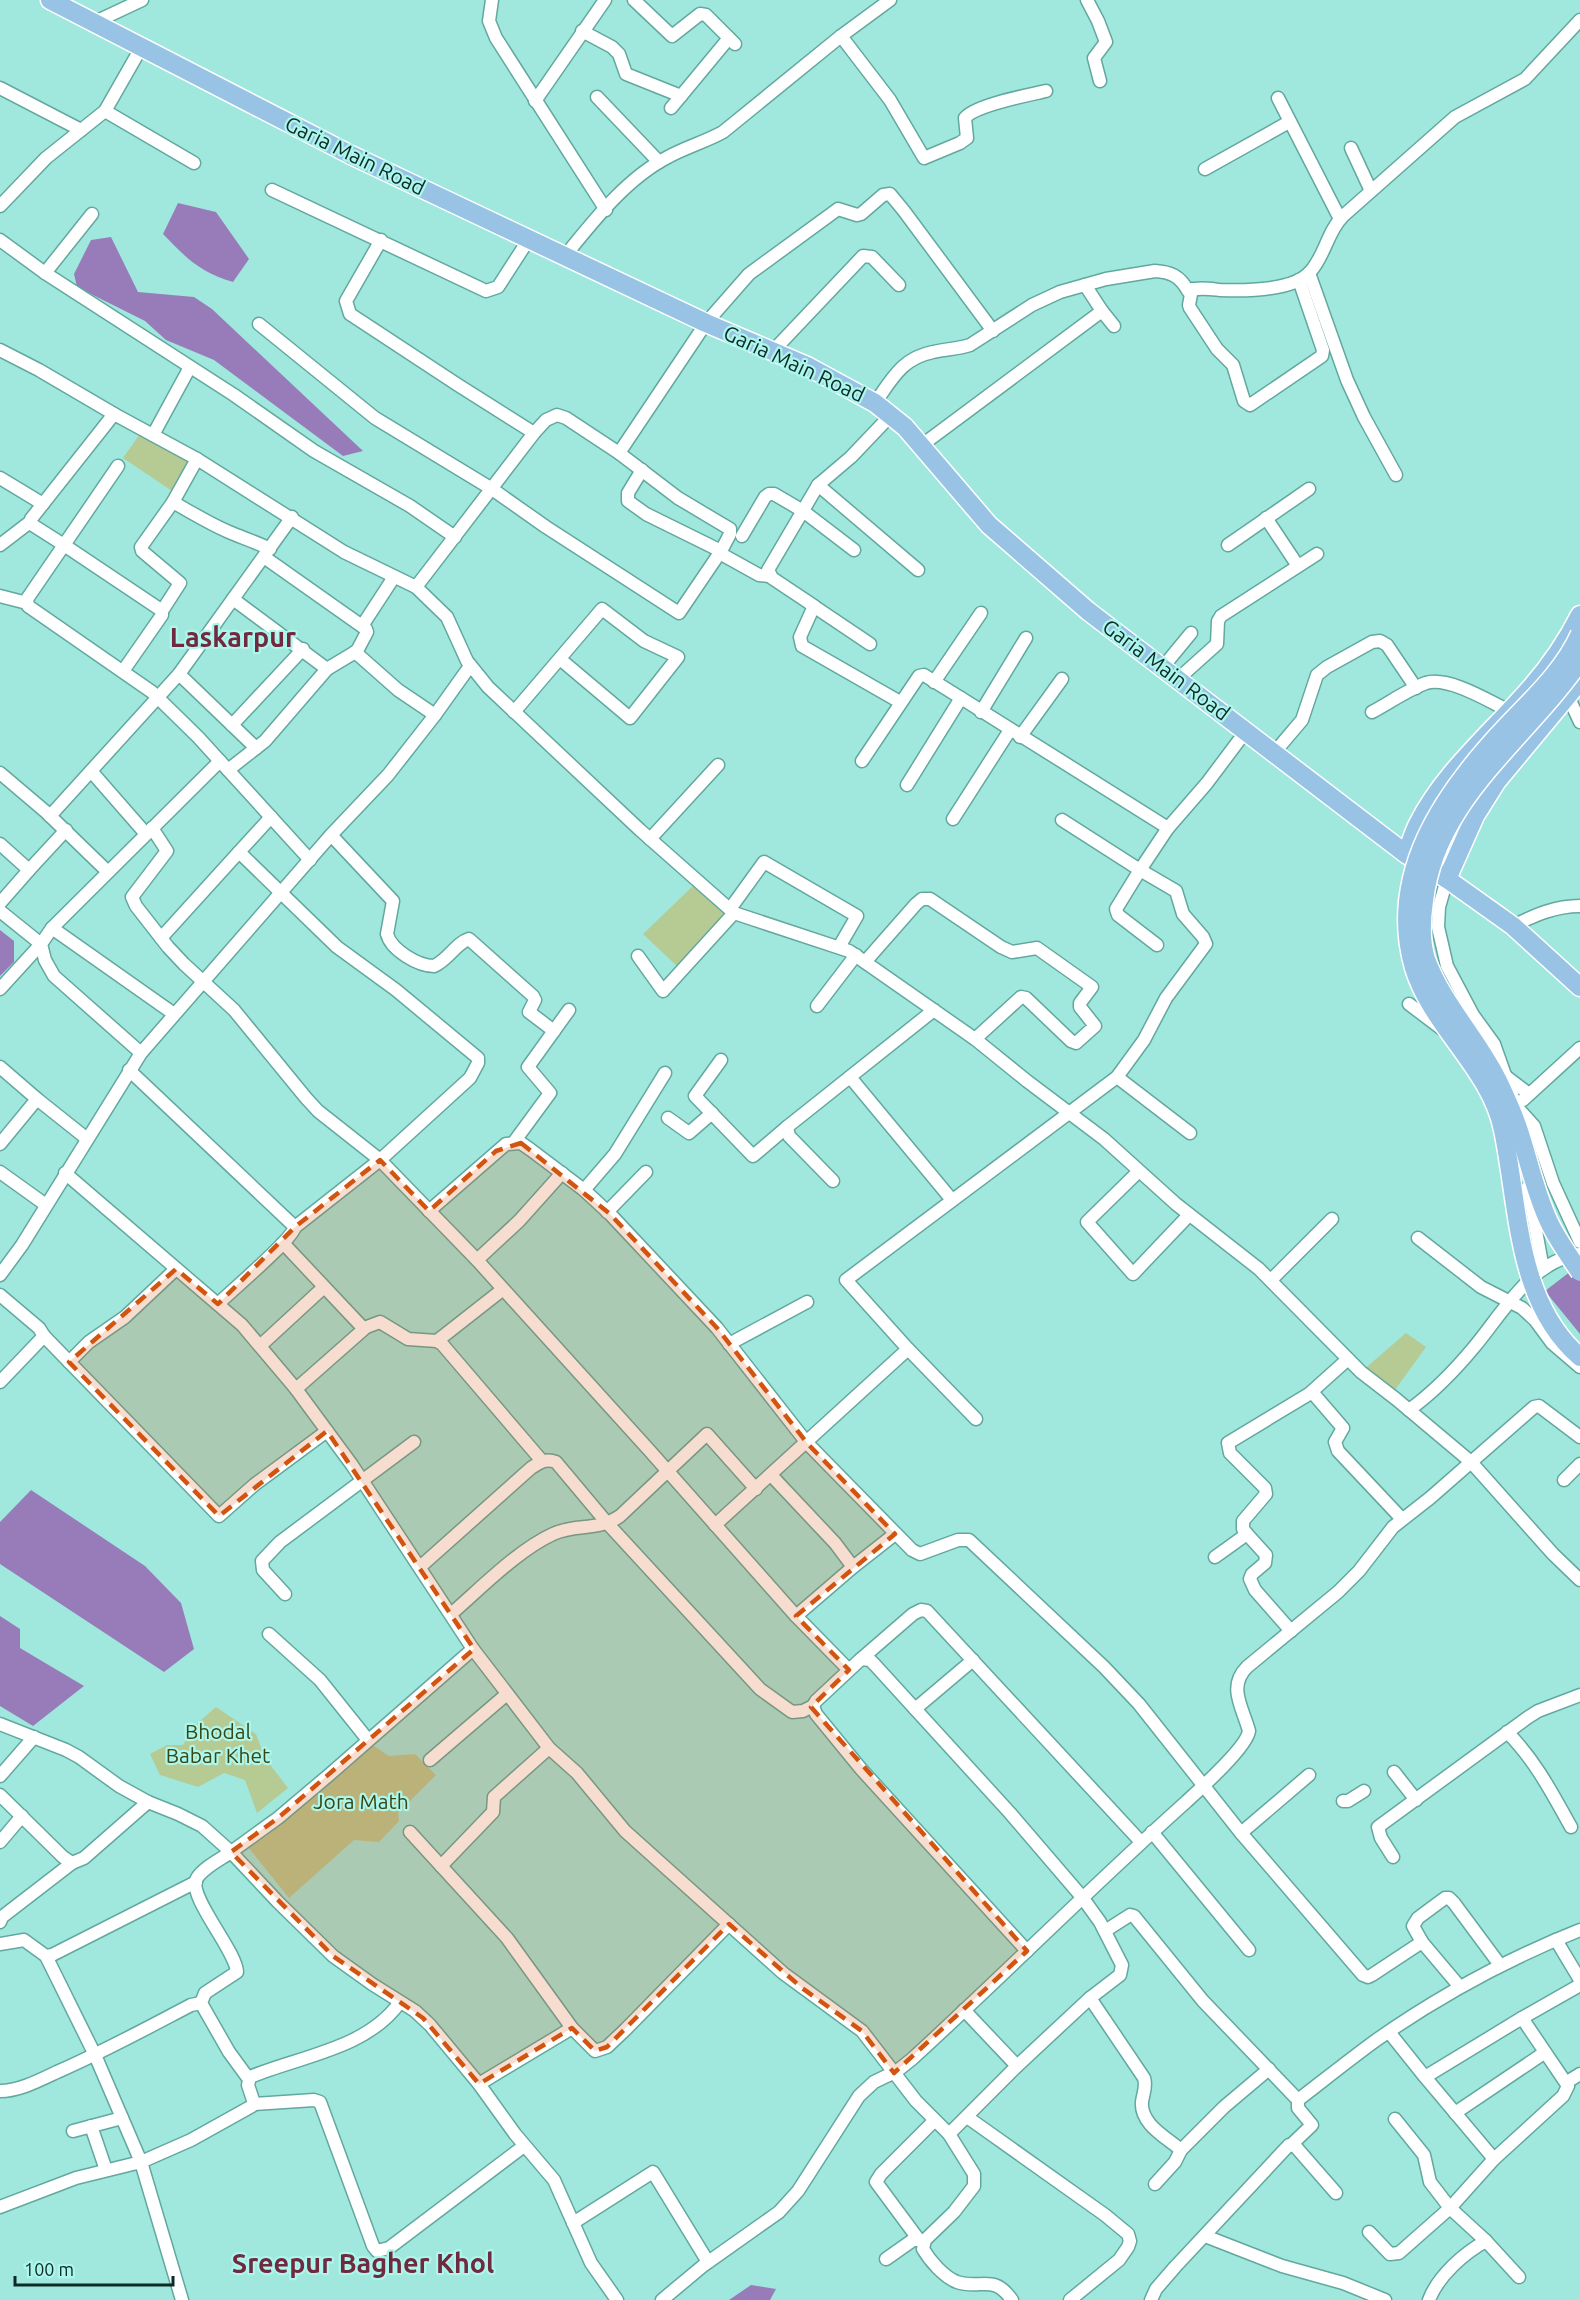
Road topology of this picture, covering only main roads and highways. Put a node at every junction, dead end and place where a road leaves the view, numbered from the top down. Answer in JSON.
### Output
{"nodes":[{"id":1,"x":50,"y":0,"type":"edge"},
{"id":2,"x":1580,"y":615,"type":"edge"},
{"id":3,"x":1580,"y":634,"type":"edge"},
{"id":4,"x":1580,"y":661,"type":"edge"},
{"id":5,"x":1580,"y":681,"type":"edge"},
{"id":6,"x":1406,"y":854,"type":"junction"},
{"id":7,"x":1447,"y":879,"type":"junction"},
{"id":8,"x":1580,"y":987,"type":"edge"},
{"id":9,"x":1580,"y":1272,"type":"edge"},
{"id":10,"x":1580,"y":1357,"type":"edge"}],
"edges":[{"from":1,"to":6,"type":"main road","name":"Garia Main Road"},
{"from":2,"to":6,"type":"main road"},
{"from":3,"to":10,"type":"main road","bridge":true},
{"from":4,"to":9,"type":"main road","bridge":true},
{"from":5,"to":7,"type":"main road"},
{"from":6,"to":7,"type":"main road","name":"Garia Main Road"},
{"from":7,"to":8,"type":"main road","name":"Garia Main Road"}]}
